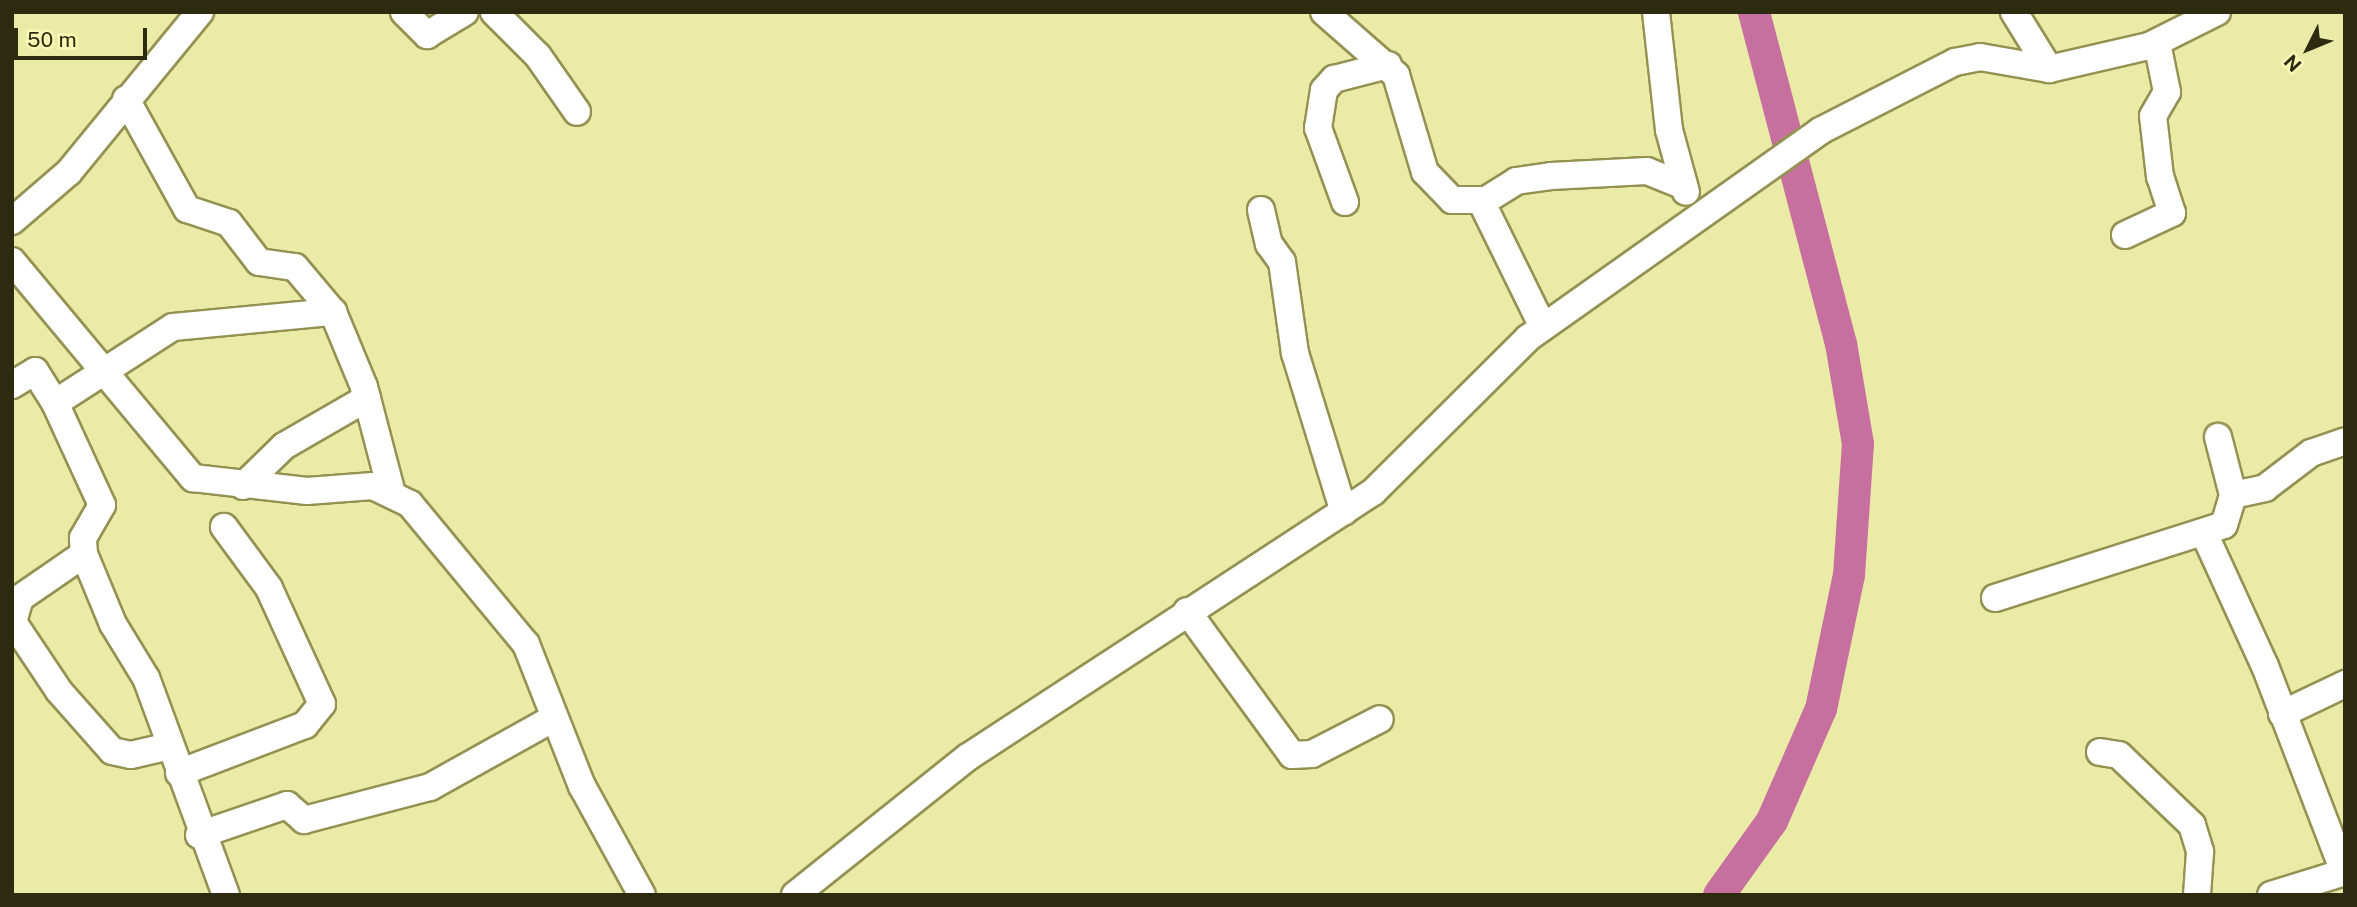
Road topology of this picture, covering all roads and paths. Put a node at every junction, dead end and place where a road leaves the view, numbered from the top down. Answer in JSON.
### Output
{"nodes":[{"id":1,"x":200,"y":12,"type":"edge"},
{"id":2,"x":404,"y":12,"type":"edge"},
{"id":3,"x":465,"y":12,"type":"edge"},
{"id":4,"x":494,"y":12,"type":"edge"},
{"id":5,"x":1324,"y":12,"type":"edge"},
{"id":6,"x":1656,"y":12,"type":"edge"},
{"id":7,"x":2014,"y":12,"type":"edge"},
{"id":8,"x":2217,"y":12,"type":"edge"},
{"id":9,"x":2157,"y":43,"type":"junction"},
{"id":10,"x":1388,"y":65,"type":"junction"},
{"id":11,"x":2049,"y":69,"type":"junction"},
{"id":12,"x":126,"y":99,"type":"junction"},
{"id":13,"x":577,"y":112,"type":"dead end"},
{"id":14,"x":1684,"y":187,"type":"junction"},
{"id":15,"x":1481,"y":201,"type":"junction"},
{"id":16,"x":1345,"y":202,"type":"dead end"},
{"id":17,"x":1261,"y":210,"type":"dead end"},
{"id":18,"x":1692,"y":218,"type":"junction"},
{"id":19,"x":12,"y":221,"type":"edge"},
{"id":20,"x":2125,"y":235,"type":"dead end"},
{"id":21,"x":12,"y":261,"type":"edge"},
{"id":22,"x":333,"y":312,"type":"junction"},
{"id":23,"x":1543,"y":327,"type":"junction"},
{"id":24,"x":100,"y":369,"type":"junction"},
{"id":25,"x":12,"y":385,"type":"edge"},
{"id":26,"x":367,"y":398,"type":"junction"},
{"id":27,"x":55,"y":403,"type":"junction"},
{"id":28,"x":2218,"y":437,"type":"dead end"},
{"id":29,"x":2345,"y":441,"type":"edge"},
{"id":30,"x":243,"y":486,"type":"junction"},
{"id":31,"x":391,"y":490,"type":"junction"},
{"id":32,"x":2233,"y":495,"type":"junction"},
{"id":33,"x":1344,"y":512,"type":"junction"},
{"id":34,"x":224,"y":527,"type":"dead end"},
{"id":35,"x":2204,"y":533,"type":"junction"},
{"id":36,"x":84,"y":554,"type":"junction"},
{"id":37,"x":1994,"y":598,"type":"dead end"},
{"id":38,"x":1187,"y":611,"type":"junction"},
{"id":39,"x":2345,"y":684,"type":"edge"},
{"id":40,"x":2282,"y":714,"type":"junction"},
{"id":41,"x":554,"y":718,"type":"junction"},
{"id":42,"x":1380,"y":719,"type":"dead end"},
{"id":43,"x":170,"y":746,"type":"junction"},
{"id":44,"x":2100,"y":752,"type":"dead end"},
{"id":45,"x":179,"y":773,"type":"junction"},
{"id":46,"x":199,"y":835,"type":"junction"},
{"id":47,"x":2338,"y":879,"type":"edge"},
{"id":48,"x":226,"y":895,"type":"edge"},
{"id":49,"x":642,"y":895,"type":"edge"},
{"id":50,"x":795,"y":895,"type":"edge"},
{"id":51,"x":2197,"y":895,"type":"edge"},
{"id":52,"x":2271,"y":895,"type":"edge"}],
"edges":[{"from":1,"to":12,"type":"street"},
{"from":2,"to":3,"type":"street"},
{"from":4,"to":13,"type":"street"},
{"from":5,"to":10,"type":"street"},
{"from":6,"to":14,"type":"street"},
{"from":7,"to":11,"type":"street"},
{"from":8,"to":9,"type":"street"},
{"from":9,"to":11,"type":"street"},
{"from":9,"to":20,"type":"street"},
{"from":10,"to":15,"type":"street"},
{"from":10,"to":16,"type":"street"},
{"from":11,"to":18,"type":"street"},
{"from":12,"to":19,"type":"street"},
{"from":12,"to":22,"type":"street"},
{"from":14,"to":15,"type":"street"},
{"from":14,"to":18,"type":"street"},
{"from":15,"to":23,"type":"street"},
{"from":17,"to":33,"type":"street"},
{"from":18,"to":23,"type":"street"},
{"from":21,"to":24,"type":"street"},
{"from":22,"to":24,"type":"street"},
{"from":22,"to":26,"type":"street"},
{"from":23,"to":33,"type":"street"},
{"from":24,"to":27,"type":"street"},
{"from":24,"to":30,"type":"street"},
{"from":25,"to":27,"type":"street"},
{"from":26,"to":30,"type":"street"},
{"from":26,"to":31,"type":"street"},
{"from":27,"to":36,"type":"street"},
{"from":28,"to":32,"type":"street"},
{"from":29,"to":32,"type":"street"},
{"from":30,"to":31,"type":"street"},
{"from":31,"to":41,"type":"street"},
{"from":32,"to":35,"type":"street"},
{"from":33,"to":38,"type":"street"},
{"from":34,"to":45,"type":"street"},
{"from":35,"to":37,"type":"street"},
{"from":35,"to":40,"type":"street"},
{"from":36,"to":43,"type":"street"},
{"from":36,"to":43,"type":"street"},
{"from":38,"to":42,"type":"street"},
{"from":38,"to":50,"type":"street"},
{"from":39,"to":40,"type":"street"},
{"from":40,"to":47,"type":"street"},
{"from":41,"to":46,"type":"street"},
{"from":41,"to":49,"type":"street"},
{"from":43,"to":45,"type":"street"},
{"from":44,"to":51,"type":"street"},
{"from":45,"to":46,"type":"street"},
{"from":46,"to":48,"type":"street"},
{"from":47,"to":52,"type":"street"}]}
